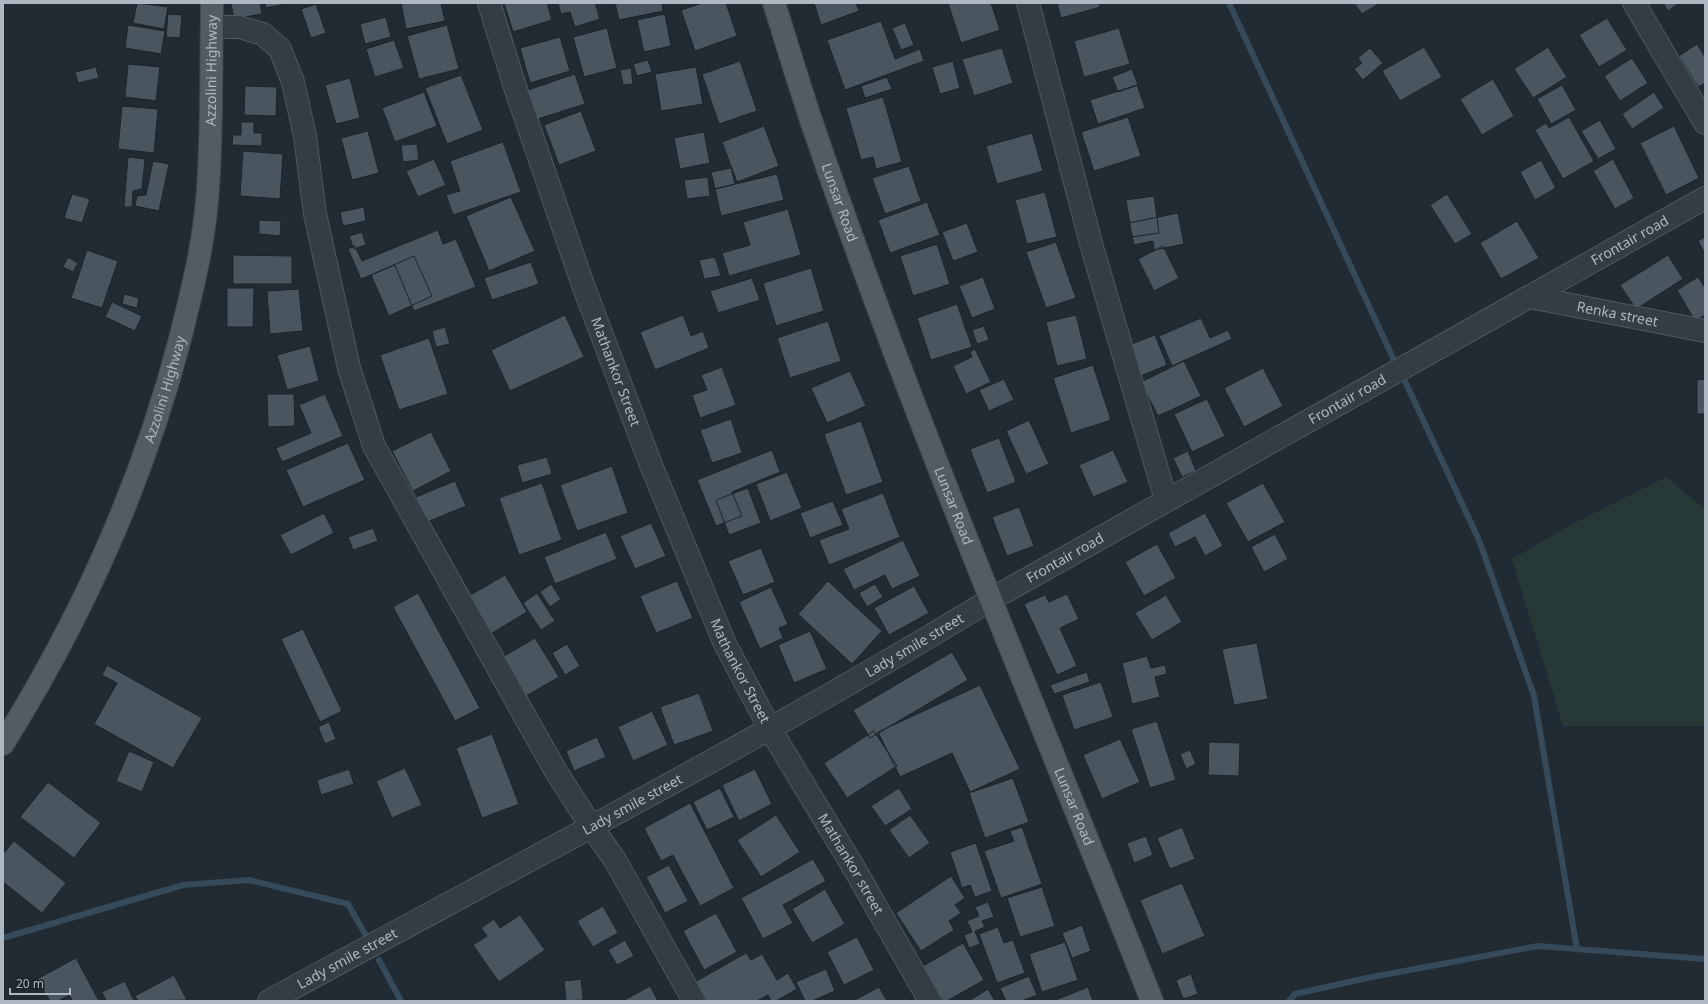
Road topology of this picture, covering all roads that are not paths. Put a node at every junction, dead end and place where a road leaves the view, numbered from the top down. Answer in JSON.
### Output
{"nodes":[{"id":1,"x":212,"y":3,"type":"edge"},
{"id":2,"x":489,"y":3,"type":"edge"},
{"id":3,"x":774,"y":3,"type":"edge"},
{"id":4,"x":1028,"y":3,"type":"edge"},
{"id":5,"x":1634,"y":3,"type":"edge"},
{"id":6,"x":212,"y":27,"type":"junction"},
{"id":7,"x":1705,"y":123,"type":"edge"},
{"id":8,"x":1705,"y":198,"type":"edge"},
{"id":9,"x":1530,"y":297,"type":"junction"},
{"id":10,"x":1705,"y":331,"type":"edge"},
{"id":11,"x":1166,"y":500,"type":"junction"},
{"id":12,"x":990,"y":600,"type":"junction"},
{"id":13,"x":770,"y":729,"type":"junction"},
{"id":14,"x":3,"y":744,"type":"edge"},
{"id":15,"x":591,"y":826,"type":"junction"},
{"id":16,"x":269,"y":1001,"type":"edge"},
{"id":17,"x":694,"y":1001,"type":"edge"},
{"id":18,"x":930,"y":1001,"type":"edge"},
{"id":19,"x":1152,"y":1001,"type":"edge"}],
"edges":[{"from":1,"to":6,"type":"main road","name":"Azzolini Highway"},
{"from":2,"to":13,"type":"street","name":"Mathankor Street"},
{"from":3,"to":12,"type":"main road","name":"Lunsar Road"},
{"from":4,"to":11,"type":"street"},
{"from":5,"to":7,"type":"street"},
{"from":6,"to":14,"type":"main road","name":"Azzolini Highway"},
{"from":6,"to":15,"type":"street"},
{"from":8,"to":9,"type":"street","name":"Frontair road"},
{"from":9,"to":10,"type":"street","name":"Renka street"},
{"from":9,"to":11,"type":"street","name":"Frontair road"},
{"from":11,"to":12,"type":"street","name":"Frontair road"},
{"from":12,"to":13,"type":"street","name":"Lady smile street"},
{"from":12,"to":19,"type":"main road","name":"Lunsar Road"},
{"from":13,"to":15,"type":"street","name":"Lady smile street"},
{"from":13,"to":18,"type":"street","name":"Mathankor street"},
{"from":15,"to":16,"type":"street","name":"Lady smile street"},
{"from":15,"to":17,"type":"street"}]}
